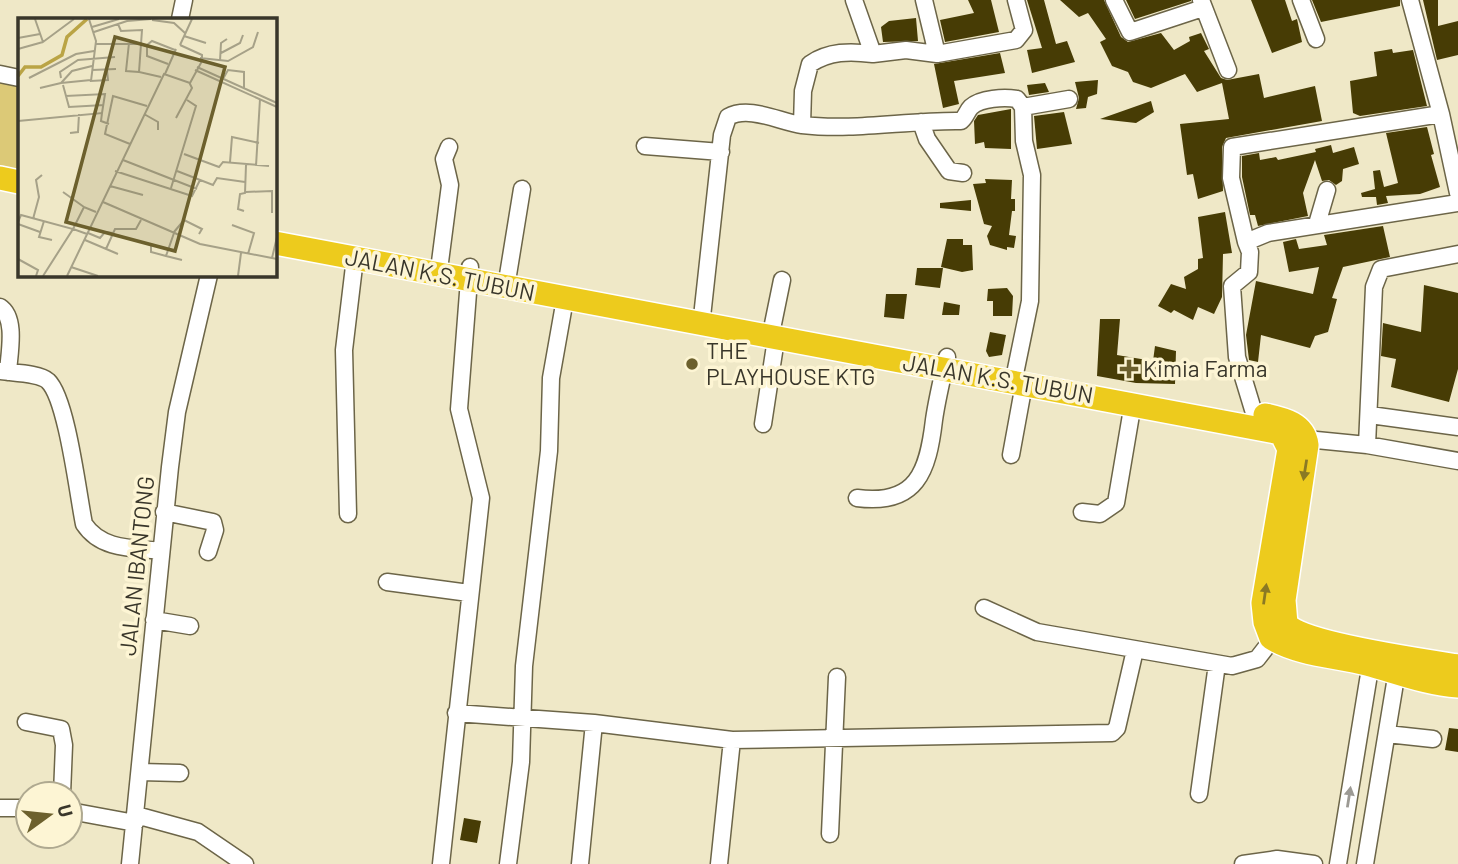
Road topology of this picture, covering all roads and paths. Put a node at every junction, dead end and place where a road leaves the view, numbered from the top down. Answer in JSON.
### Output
{"nodes":[{"id":1,"x":184,"y":0,"type":"edge"},
{"id":2,"x":855,"y":0,"type":"edge"},
{"id":3,"x":924,"y":0,"type":"edge"},
{"id":4,"x":1016,"y":0,"type":"edge"},
{"id":5,"x":1114,"y":0,"type":"edge"},
{"id":6,"x":1301,"y":0,"type":"edge"},
{"id":7,"x":1410,"y":0,"type":"edge"},
{"id":8,"x":1202,"y":4,"type":"edge"},
{"id":9,"x":180,"y":18,"type":"edge"},
{"id":10,"x":1316,"y":39,"type":"dead end"},
{"id":11,"x":873,"y":54,"type":"junction"},
{"id":12,"x":937,"y":54,"type":"junction"},
{"id":13,"x":1228,"y":70,"type":"dead end"},
{"id":14,"x":0,"y":74,"type":"edge"},
{"id":15,"x":18,"y":78,"type":"edge"},
{"id":16,"x":1069,"y":99,"type":"dead end"},
{"id":17,"x":1023,"y":107,"type":"junction"},
{"id":18,"x":1441,"y":114,"type":"junction"},
{"id":19,"x":921,"y":122,"type":"junction"},
{"id":20,"x":802,"y":125,"type":"junction"},
{"id":21,"x":645,"y":146,"type":"dead end"},
{"id":22,"x":449,"y":147,"type":"dead end"},
{"id":23,"x":721,"y":152,"type":"junction"},
{"id":24,"x":963,"y":173,"type":"dead end"},
{"id":25,"x":0,"y":178,"type":"edge"},
{"id":26,"x":18,"y":182,"type":"edge"},
{"id":27,"x":522,"y":189,"type":"dead end"},
{"id":28,"x":1327,"y":190,"type":"dead end"},
{"id":29,"x":1458,"y":192,"type":"edge"},
{"id":30,"x":0,"y":193,"type":"edge"},
{"id":31,"x":18,"y":196,"type":"edge"},
{"id":32,"x":1458,"y":203,"type":"edge"},
{"id":33,"x":1317,"y":224,"type":"junction"},
{"id":34,"x":276,"y":230,"type":"edge"},
{"id":35,"x":1246,"y":242,"type":"junction"},
{"id":36,"x":276,"y":243,"type":"edge"},
{"id":37,"x":1458,"y":254,"type":"edge"},
{"id":38,"x":355,"y":258,"type":"junction"},
{"id":39,"x":429,"y":265,"type":"junction"},
{"id":40,"x":469,"y":273,"type":"junction"},
{"id":41,"x":508,"y":275,"type":"junction"},
{"id":42,"x":209,"y":276,"type":"edge"},
{"id":43,"x":782,"y":280,"type":"dead end"},
{"id":44,"x":565,"y":299,"type":"junction"},
{"id":45,"x":0,"y":307,"type":"edge"},
{"id":46,"x":703,"y":319,"type":"junction"},
{"id":47,"x":774,"y":332,"type":"junction"},
{"id":48,"x":945,"y":363,"type":"junction"},
{"id":49,"x":4,"y":372,"type":"edge"},
{"id":50,"x":1020,"y":377,"type":"junction"},
{"id":51,"x":1133,"y":403,"type":"junction"},
{"id":52,"x":1254,"y":413,"type":"junction"},
{"id":53,"x":1370,"y":415,"type":"junction"},
{"id":54,"x":763,"y":424,"type":"dead end"},
{"id":55,"x":1458,"y":427,"type":"edge"},
{"id":56,"x":1297,"y":438,"type":"junction"},
{"id":57,"x":1367,"y":445,"type":"junction"},
{"id":58,"x":1011,"y":454,"type":"dead end"},
{"id":59,"x":1458,"y":461,"type":"edge"},
{"id":60,"x":858,"y":498,"type":"dead end"},
{"id":61,"x":164,"y":512,"type":"junction"},
{"id":62,"x":1082,"y":512,"type":"dead end"},
{"id":63,"x":348,"y":514,"type":"dead end"},
{"id":64,"x":161,"y":551,"type":"junction"},
{"id":65,"x":208,"y":552,"type":"dead end"},
{"id":66,"x":387,"y":582,"type":"dead end"},
{"id":67,"x":469,"y":593,"type":"junction"},
{"id":68,"x":984,"y":608,"type":"dead end"},
{"id":69,"x":154,"y":620,"type":"junction"},
{"id":70,"x":190,"y":626,"type":"dead end"},
{"id":71,"x":1279,"y":631,"type":"junction"},
{"id":72,"x":1135,"y":650,"type":"junction"},
{"id":73,"x":1371,"y":658,"type":"junction"},
{"id":74,"x":1217,"y":664,"type":"junction"},
{"id":75,"x":1399,"y":665,"type":"junction"},
{"id":76,"x":1458,"y":666,"type":"edge"},
{"id":77,"x":837,"y":677,"type":"dead end"},
{"id":78,"x":1458,"y":686,"type":"edge"},
{"id":79,"x":456,"y":713,"type":"junction"},
{"id":80,"x":523,"y":718,"type":"junction"},
{"id":81,"x":26,"y":722,"type":"dead end"},
{"id":82,"x":594,"y":723,"type":"junction"},
{"id":83,"x":1387,"y":734,"type":"junction"},
{"id":84,"x":833,"y":739,"type":"junction"},
{"id":85,"x":1433,"y":739,"type":"dead end"},
{"id":86,"x":732,"y":740,"type":"junction"},
{"id":87,"x":140,"y":772,"type":"junction"},
{"id":88,"x":180,"y":773,"type":"dead end"},
{"id":89,"x":63,"y":780,"type":"edge"},
{"id":90,"x":1199,"y":794,"type":"dead end"},
{"id":91,"x":84,"y":813,"type":"edge"},
{"id":92,"x":136,"y":819,"type":"junction"},
{"id":93,"x":830,"y":834,"type":"dead end"},
{"id":94,"x":130,"y":864,"type":"edge"},
{"id":95,"x":245,"y":864,"type":"edge"},
{"id":96,"x":440,"y":864,"type":"edge"},
{"id":97,"x":509,"y":864,"type":"edge"},
{"id":98,"x":580,"y":864,"type":"edge"},
{"id":99,"x":719,"y":864,"type":"edge"},
{"id":100,"x":1243,"y":864,"type":"edge"},
{"id":101,"x":1314,"y":864,"type":"edge"},
{"id":102,"x":1338,"y":864,"type":"edge"},
{"id":103,"x":1365,"y":864,"type":"edge"}],
"edges":[{"from":1,"to":9,"type":"street"},
{"from":2,"to":11,"type":"street"},
{"from":3,"to":12,"type":"street"},
{"from":4,"to":12,"type":"street"},
{"from":5,"to":8,"type":"street"},
{"from":6,"to":10,"type":"street"},
{"from":7,"to":18,"type":"street"},
{"from":8,"to":13,"type":"street"},
{"from":11,"to":12,"type":"street"},
{"from":11,"to":20,"type":"street"},
{"from":14,"to":15,"type":"street"},
{"from":16,"to":17,"type":"street"},
{"from":17,"to":19,"type":"street"},
{"from":17,"to":50,"type":"street"},
{"from":18,"to":29,"type":"street"},
{"from":18,"to":35,"type":"street"},
{"from":19,"to":20,"type":"street"},
{"from":19,"to":24,"type":"street"},
{"from":20,"to":23,"type":"street"},
{"from":21,"to":23,"type":"street"},
{"from":22,"to":39,"type":"street"},
{"from":23,"to":46,"type":"street"},
{"from":25,"to":26,"type":"highway"},
{"from":27,"to":41,"type":"street"},
{"from":28,"to":33,"type":"street"},
{"from":30,"to":31,"type":"highway"},
{"from":32,"to":33,"type":"street"},
{"from":33,"to":35,"type":"street"},
{"from":34,"to":39,"type":"highway","name":"JALAN K.S. TUBUN"},
{"from":35,"to":52,"type":"street"},
{"from":36,"to":38,"type":"highway","name":"JALAN K.S. TUBUN"},
{"from":37,"to":53,"type":"street"},
{"from":38,"to":39,"type":"highway","name":"JALAN K.S. TUBUN"},
{"from":38,"to":63,"type":"street"},
{"from":39,"to":40,"type":"highway","name":"JALAN K.S. TUBUN"},
{"from":40,"to":41,"type":"highway","name":"JALAN K.S. TUBUN"},
{"from":40,"to":44,"type":"highway","name":"JALAN K.S. TUBUN"},
{"from":40,"to":67,"type":"street"},
{"from":41,"to":46,"type":"highway","name":"JALAN K.S. TUBUN"},
{"from":42,"to":61,"type":"street","name":"JALAN IBANTONG"},
{"from":43,"to":47,"type":"street"},
{"from":44,"to":46,"type":"highway","name":"JALAN K.S. TUBUN"},
{"from":44,"to":80,"type":"street"},
{"from":45,"to":49,"type":"street"},
{"from":46,"to":47,"type":"highway","name":"JALAN K.S. TUBUN"},
{"from":47,"to":48,"type":"highway","name":"JALAN K.S. TUBUN"},
{"from":47,"to":54,"type":"street"},
{"from":48,"to":50,"type":"highway","name":"JALAN K.S. TUBUN"},
{"from":48,"to":60,"type":"street"},
{"from":49,"to":64,"type":"street"},
{"from":50,"to":51,"type":"highway","name":"JALAN K.S. TUBUN"},
{"from":50,"to":52,"type":"highway","name":"JALAN K.S. TUBUN"},
{"from":50,"to":58,"type":"street"},
{"from":51,"to":56,"type":"highway","name":"JALAN K.S. TUBUN"},
{"from":51,"to":62,"type":"street"},
{"from":52,"to":56,"type":"highway","name":"JALAN K.S. TUBUN"},
{"from":53,"to":55,"type":"street"},
{"from":53,"to":57,"type":"street"},
{"from":56,"to":57,"type":"street"},
{"from":56,"to":71,"type":"highway"},
{"from":57,"to":59,"type":"street"},
{"from":61,"to":64,"type":"street","name":"JALAN IBANTONG"},
{"from":61,"to":65,"type":"street"},
{"from":64,"to":69,"type":"street","name":"JALAN IBANTONG"},
{"from":66,"to":67,"type":"street"},
{"from":67,"to":79,"type":"street"},
{"from":68,"to":72,"type":"street"},
{"from":69,"to":70,"type":"street"},
{"from":69,"to":87,"type":"street","name":"JALAN IBANTONG"},
{"from":71,"to":73,"type":"highway"},
{"from":71,"to":74,"type":"street"},
{"from":72,"to":74,"type":"street"},
{"from":72,"to":84,"type":"street"},
{"from":73,"to":75,"type":"highway"},
{"from":102,"to":73,"type":"street","one_way":true},
{"from":74,"to":90,"type":"street"},
{"from":75,"to":76,"type":"highway"},
{"from":75,"to":78,"type":"highway"},
{"from":75,"to":83,"type":"street"},
{"from":77,"to":84,"type":"street"},
{"from":79,"to":80,"type":"street"},
{"from":79,"to":96,"type":"street"},
{"from":80,"to":82,"type":"street"},
{"from":80,"to":97,"type":"street"},
{"from":81,"to":89,"type":"street"},
{"from":82,"to":86,"type":"street"},
{"from":82,"to":98,"type":"street"},
{"from":83,"to":85,"type":"street"},
{"from":83,"to":103,"type":"street"},
{"from":84,"to":86,"type":"street"},
{"from":84,"to":93,"type":"street"},
{"from":86,"to":99,"type":"street"},
{"from":87,"to":88,"type":"street"},
{"from":87,"to":92,"type":"street","name":"JALAN IBANTONG"},
{"from":91,"to":92,"type":"street"},
{"from":92,"to":94,"type":"street","name":"JALAN IBANTONG"},
{"from":92,"to":95,"type":"street"},
{"from":100,"to":101,"type":"street"}]}
